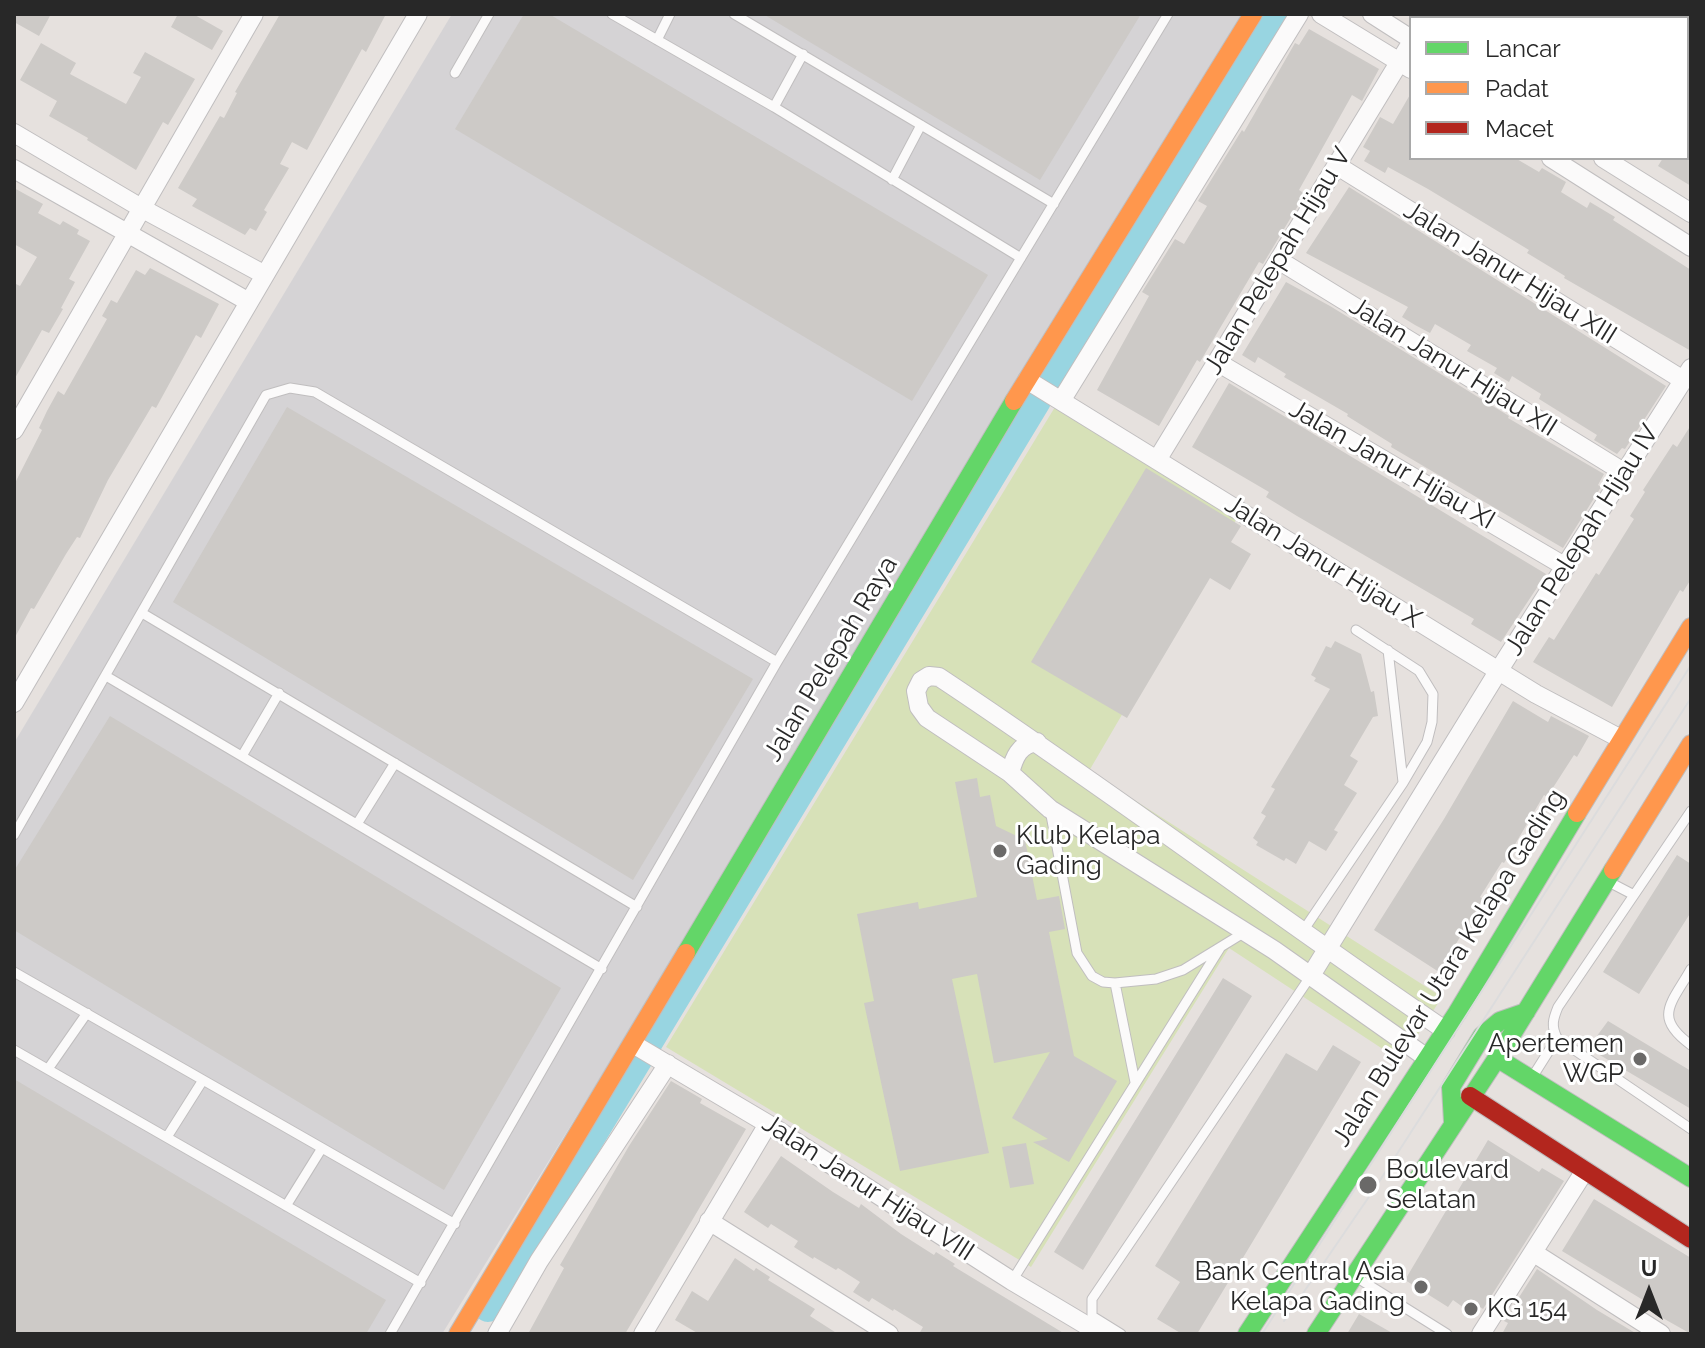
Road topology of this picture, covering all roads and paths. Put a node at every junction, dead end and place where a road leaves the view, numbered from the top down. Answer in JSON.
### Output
{"nodes":[{"id":1,"x":254,"y":14,"type":"edge"},
{"id":2,"x":418,"y":14,"type":"edge"},
{"id":3,"x":489,"y":14,"type":"edge"},
{"id":4,"x":612,"y":14,"type":"edge"},
{"id":5,"x":670,"y":14,"type":"edge"},
{"id":6,"x":734,"y":14,"type":"edge"},
{"id":7,"x":1168,"y":14,"type":"edge"},
{"id":8,"x":1253,"y":14,"type":"edge"},
{"id":9,"x":1299,"y":14,"type":"edge"},
{"id":10,"x":1321,"y":14,"type":"edge"},
{"id":11,"x":1372,"y":14,"type":"edge"},
{"id":12,"x":657,"y":40,"type":"junction"},
{"id":13,"x":1409,"y":40,"type":"edge"},
{"id":14,"x":803,"y":54,"type":"junction"},
{"id":15,"x":1405,"y":66,"type":"edge"},
{"id":16,"x":455,"y":73,"type":"dead end"},
{"id":17,"x":774,"y":107,"type":"junction"},
{"id":18,"x":921,"y":125,"type":"junction"},
{"id":19,"x":14,"y":133,"type":"edge"},
{"id":20,"x":1554,"y":160,"type":"edge"},
{"id":21,"x":1606,"y":160,"type":"edge"},
{"id":22,"x":1336,"y":165,"type":"junction"},
{"id":23,"x":14,"y":169,"type":"edge"},
{"id":24,"x":892,"y":180,"type":"junction"},
{"id":25,"x":1054,"y":204,"type":"junction"},
{"id":26,"x":143,"y":209,"type":"junction"},
{"id":27,"x":1691,"y":213,"type":"edge"},
{"id":28,"x":129,"y":232,"type":"junction"},
{"id":29,"x":1691,"y":247,"type":"edge"},
{"id":30,"x":1021,"y":258,"type":"junction"},
{"id":31,"x":1280,"y":261,"type":"junction"},
{"id":32,"x":265,"y":275,"type":"junction"},
{"id":33,"x":249,"y":302,"type":"junction"},
{"id":34,"x":1217,"y":362,"type":"junction"},
{"id":35,"x":1687,"y":374,"type":"edge"},
{"id":36,"x":1027,"y":380,"type":"junction"},
{"id":37,"x":1054,"y":396,"type":"junction"},
{"id":38,"x":14,"y":430,"type":"edge"},
{"id":39,"x":1157,"y":460,"type":"junction"},
{"id":40,"x":1625,"y":473,"type":"junction"},
{"id":41,"x":1566,"y":567,"type":"junction"},
{"id":42,"x":142,"y":613,"type":"junction"},
{"id":43,"x":1691,"y":627,"type":"edge"},
{"id":44,"x":1356,"y":630,"type":"dead end"},
{"id":45,"x":1388,"y":650,"type":"junction"},
{"id":46,"x":777,"y":662,"type":"junction"},
{"id":47,"x":1499,"y":670,"type":"junction"},
{"id":48,"x":106,"y":676,"type":"junction"},
{"id":49,"x":279,"y":693,"type":"junction"},
{"id":50,"x":14,"y":703,"type":"edge"},
{"id":51,"x":1621,"y":739,"type":"junction"},
{"id":52,"x":1037,"y":742,"type":"junction"},
{"id":53,"x":1691,"y":744,"type":"edge"},
{"id":54,"x":242,"y":756,"type":"junction"},
{"id":55,"x":395,"y":763,"type":"junction"},
{"id":56,"x":1010,"y":773,"type":"junction"},
{"id":57,"x":1403,"y":783,"type":"junction"},
{"id":58,"x":1050,"y":809,"type":"junction"},
{"id":59,"x":1691,"y":811,"type":"edge"},
{"id":60,"x":357,"y":824,"type":"junction"},
{"id":61,"x":14,"y":835,"type":"edge"},
{"id":62,"x":1607,"y":881,"type":"junction"},
{"id":63,"x":1634,"y":895,"type":"junction"},
{"id":64,"x":637,"y":907,"type":"junction"},
{"id":65,"x":1303,"y":931,"type":"junction"},
{"id":66,"x":1245,"y":932,"type":"junction"},
{"id":67,"x":1220,"y":948,"type":"junction"},
{"id":68,"x":1327,"y":950,"type":"junction"},
{"id":69,"x":602,"y":969,"type":"junction"},
{"id":70,"x":1691,"y":969,"type":"edge"},
{"id":71,"x":14,"y":972,"type":"edge"},
{"id":72,"x":1310,"y":977,"type":"junction"},
{"id":73,"x":1115,"y":983,"type":"junction"},
{"id":74,"x":1526,"y":1012,"type":"junction"},
{"id":75,"x":87,"y":1013,"type":"junction"},
{"id":76,"x":1457,"y":1013,"type":"junction"},
{"id":77,"x":1446,"y":1031,"type":"junction"},
{"id":78,"x":1482,"y":1036,"type":"junction"},
{"id":79,"x":1557,"y":1038,"type":"junction"},
{"id":80,"x":635,"y":1045,"type":"junction"},
{"id":81,"x":1691,"y":1045,"type":"edge"},
{"id":82,"x":14,"y":1050,"type":"edge"},
{"id":83,"x":1497,"y":1058,"type":"junction"},
{"id":84,"x":663,"y":1062,"type":"junction"},
{"id":85,"x":1423,"y":1066,"type":"junction"},
{"id":86,"x":48,"y":1069,"type":"junction"},
{"id":87,"x":1530,"y":1079,"type":"junction"},
{"id":88,"x":203,"y":1080,"type":"junction"},
{"id":89,"x":1135,"y":1082,"type":"junction"},
{"id":90,"x":1451,"y":1087,"type":"junction"},
{"id":91,"x":1470,"y":1096,"type":"junction"},
{"id":92,"x":1453,"y":1122,"type":"junction"},
{"id":93,"x":768,"y":1124,"type":"junction"},
{"id":94,"x":1691,"y":1129,"type":"edge"},
{"id":95,"x":167,"y":1137,"type":"junction"},
{"id":96,"x":322,"y":1148,"type":"junction"},
{"id":97,"x":1584,"y":1172,"type":"junction"},
{"id":98,"x":1691,"y":1178,"type":"edge"},
{"id":99,"x":286,"y":1206,"type":"junction"},
{"id":100,"x":709,"y":1221,"type":"junction"},
{"id":101,"x":455,"y":1224,"type":"junction"},
{"id":102,"x":1691,"y":1239,"type":"edge"},
{"id":103,"x":1534,"y":1253,"type":"junction"},
{"id":104,"x":1353,"y":1275,"type":"junction"},
{"id":105,"x":1012,"y":1281,"type":"junction"},
{"id":106,"x":421,"y":1283,"type":"junction"},
{"id":107,"x":390,"y":1334,"type":"edge"},
{"id":108,"x":458,"y":1334,"type":"edge"},
{"id":109,"x":497,"y":1334,"type":"edge"},
{"id":110,"x":643,"y":1334,"type":"edge"},
{"id":111,"x":889,"y":1334,"type":"edge"},
{"id":112,"x":1101,"y":1334,"type":"edge"},
{"id":113,"x":1121,"y":1334,"type":"edge"},
{"id":114,"x":1247,"y":1334,"type":"edge"},
{"id":115,"x":1316,"y":1334,"type":"edge"},
{"id":116,"x":1447,"y":1334,"type":"edge"},
{"id":117,"x":1481,"y":1334,"type":"edge"},
{"id":118,"x":1661,"y":1334,"type":"edge"}],
"edges":[{"from":1,"to":26,"type":"street"},
{"from":2,"to":32,"type":"street"},
{"from":3,"to":16,"type":"lane"},
{"from":4,"to":12,"type":"lane"},
{"from":5,"to":12,"type":"lane"},
{"from":6,"to":14,"type":"lane"},
{"from":7,"to":25,"type":"lane"},
{"from":8,"to":36,"type":"street","name":"Jalan Pelepah Raya"},
{"from":9,"to":37,"type":"street"},
{"from":10,"to":15,"type":"street"},
{"from":11,"to":13,"type":"street"},
{"from":12,"to":17,"type":"lane"},
{"from":14,"to":17,"type":"lane"},
{"from":14,"to":18,"type":"lane"},
{"from":15,"to":22,"type":"street","name":"Jalan Pelepah Hijau V"},
{"from":17,"to":24,"type":"lane"},
{"from":18,"to":24,"type":"lane"},
{"from":18,"to":25,"type":"lane"},
{"from":19,"to":26,"type":"street"},
{"from":20,"to":29,"type":"street"},
{"from":21,"to":27,"type":"street"},
{"from":22,"to":31,"type":"street","name":"Jalan Pelepah Hijau V"},
{"from":22,"to":35,"type":"street","name":"Jalan Janur Hijau XIII"},
{"from":23,"to":28,"type":"street"},
{"from":24,"to":30,"type":"lane"},
{"from":25,"to":30,"type":"lane"},
{"from":26,"to":28,"type":"street"},
{"from":26,"to":32,"type":"street"},
{"from":28,"to":33,"type":"street"},
{"from":28,"to":38,"type":"street"},
{"from":30,"to":46,"type":"lane"},
{"from":31,"to":34,"type":"street","name":"Jalan Pelepah Hijau V"},
{"from":31,"to":40,"type":"street","name":"Jalan Janur Hijau XII"},
{"from":32,"to":33,"type":"street"},
{"from":33,"to":50,"type":"street"},
{"from":34,"to":39,"type":"street","name":"Jalan Pelepah Hijau V"},
{"from":34,"to":41,"type":"street","name":"Jalan Janur Hijau XI"},
{"from":35,"to":40,"type":"street","name":"Jalan Pelepah Hijau IV"},
{"from":36,"to":37,"type":"street","name":"Jalan Janur Hijau X"},
{"from":36,"to":80,"type":"street","name":"Jalan Pelepah Raya"},
{"from":37,"to":39,"type":"street","name":"Jalan Janur Hijau X"},
{"from":39,"to":47,"type":"street","name":"Jalan Janur Hijau X"},
{"from":40,"to":41,"type":"street","name":"Jalan Pelepah Hijau IV"},
{"from":41,"to":47,"type":"street","name":"Jalan Pelepah Hijau IV"},
{"from":42,"to":46,"type":"lane"},
{"from":42,"to":48,"type":"lane"},
{"from":42,"to":49,"type":"lane"},
{"from":43,"to":51,"type":"street","name":"Jalan Bulevar Utara Kelapa Gading"},
{"from":44,"to":45,"type":"lane"},
{"from":45,"to":57,"type":"lane"},
{"from":45,"to":57,"type":"lane"},
{"from":46,"to":64,"type":"lane"},
{"from":47,"to":51,"type":"street","name":"Jalan Janur Hijau X"},
{"from":47,"to":68,"type":"street","name":"Jalan Pelepah Hijau IV"},
{"from":48,"to":54,"type":"lane"},
{"from":48,"to":61,"type":"lane"},
{"from":49,"to":54,"type":"lane"},
{"from":49,"to":55,"type":"lane"},
{"from":51,"to":76,"type":"street","name":"Jalan Bulevar Utara Kelapa Gading"},
{"from":52,"to":56,"type":"street"},
{"from":52,"to":56,"type":"street"},
{"from":52,"to":65,"type":"street"},
{"from":53,"to":62,"type":"street"},
{"from":54,"to":60,"type":"lane"},
{"from":55,"to":60,"type":"lane"},
{"from":55,"to":64,"type":"lane"},
{"from":56,"to":58,"type":"street"},
{"from":57,"to":65,"type":"lane"},
{"from":58,"to":66,"type":"street"},
{"from":58,"to":73,"type":"lane"},
{"from":59,"to":63,"type":"lane"},
{"from":60,"to":69,"type":"lane"},
{"from":62,"to":63,"type":"lane"},
{"from":62,"to":74,"type":"street"},
{"from":63,"to":79,"type":"lane"},
{"from":64,"to":69,"type":"lane"},
{"from":65,"to":68,"type":"street"},
{"from":66,"to":67,"type":"lane"},
{"from":66,"to":72,"type":"street"},
{"from":67,"to":73,"type":"lane"},
{"from":67,"to":89,"type":"lane"},
{"from":68,"to":72,"type":"street","name":"Jalan Pelepah Hijau IV"},
{"from":68,"to":77,"type":"street"},
{"from":69,"to":101,"type":"lane"},
{"from":70,"to":81,"type":"lane"},
{"from":71,"to":75,"type":"lane"},
{"from":72,"to":85,"type":"street"},
{"from":72,"to":113,"type":"lane"},
{"from":73,"to":89,"type":"lane"},
{"from":74,"to":78,"type":"street"},
{"from":74,"to":83,"type":"street"},
{"from":75,"to":86,"type":"lane"},
{"from":75,"to":88,"type":"lane"},
{"from":76,"to":77,"type":"street","name":"Jalan Bulevar Utara Kelapa Gading"},
{"from":76,"to":78,"type":"street"},
{"from":77,"to":85,"type":"street","name":"Jalan Bulevar Utara Kelapa Gading"},
{"from":78,"to":90,"type":"street"},
{"from":79,"to":87,"type":"lane"},
{"from":79,"to":94,"type":"lane"},
{"from":80,"to":84,"type":"street","name":"Jalan Janur Hijau VIII"},
{"from":80,"to":108,"type":"street","name":"Jalan Pelepah Raya"},
{"from":82,"to":86,"type":"lane"},
{"from":83,"to":87,"type":"street"},
{"from":83,"to":91,"type":"street"},
{"from":84,"to":93,"type":"street","name":"Jalan Janur Hijau VIII"},
{"from":84,"to":109,"type":"street"},
{"from":85,"to":90,"type":"street"},
{"from":85,"to":114,"type":"street","name":"Jalan Bulevar Utara Kelapa Gading"},
{"from":86,"to":95,"type":"lane"},
{"from":87,"to":98,"type":"street"},
{"from":88,"to":95,"type":"lane"},
{"from":88,"to":96,"type":"lane"},
{"from":89,"to":105,"type":"lane"},
{"from":90,"to":92,"type":"street"},
{"from":91,"to":92,"type":"street"},
{"from":91,"to":97,"type":"street"},
{"from":92,"to":104,"type":"street"},
{"from":93,"to":100,"type":"street"},
{"from":93,"to":105,"type":"street","name":"Jalan Janur Hijau VIII"},
{"from":95,"to":99,"type":"lane"},
{"from":96,"to":99,"type":"lane"},
{"from":96,"to":101,"type":"lane"},
{"from":97,"to":102,"type":"street"},
{"from":97,"to":103,"type":"street"},
{"from":99,"to":106,"type":"lane"},
{"from":100,"to":110,"type":"street"},
{"from":100,"to":111,"type":"street"},
{"from":101,"to":106,"type":"lane"},
{"from":103,"to":117,"type":"street"},
{"from":103,"to":118,"type":"street"},
{"from":104,"to":115,"type":"street"},
{"from":104,"to":116,"type":"lane"},
{"from":105,"to":112,"type":"street","name":"Jalan Janur Hijau VIII"},
{"from":106,"to":107,"type":"lane"}]}
